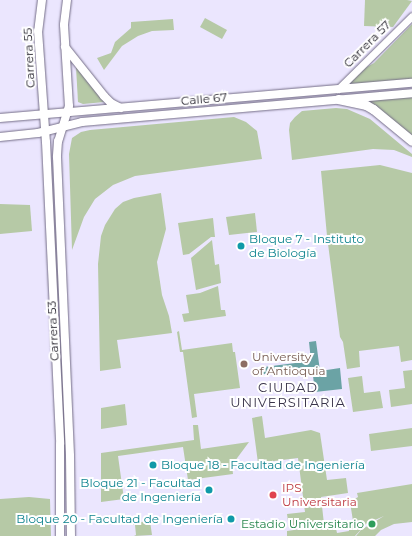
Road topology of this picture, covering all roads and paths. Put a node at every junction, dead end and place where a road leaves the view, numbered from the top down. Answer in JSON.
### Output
{"nodes":[{"id":1,"x":42,"y":0,"type":"edge"},
{"id":2,"x":66,"y":0,"type":"edge"},
{"id":3,"x":412,"y":16,"type":"edge"},
{"id":4,"x":65,"y":46,"type":"junction"},
{"id":5,"x":412,"y":83,"type":"edge"},
{"id":6,"x":338,"y":89,"type":"junction"},
{"id":7,"x":412,"y":93,"type":"edge"},
{"id":8,"x":338,"y":99,"type":"junction"},
{"id":9,"x":122,"y":108,"type":"junction"},
{"id":10,"x":68,"y":113,"type":"junction"},
{"id":11,"x":44,"y":114,"type":"junction"},
{"id":12,"x":0,"y":118,"type":"edge"},
{"id":13,"x":63,"y":126,"type":"junction"},
{"id":14,"x":45,"y":132,"type":"junction"},
{"id":15,"x":0,"y":137,"type":"edge"},
{"id":16,"x":412,"y":141,"type":"edge"},
{"id":17,"x":60,"y":536,"type":"edge"},
{"id":18,"x":71,"y":536,"type":"edge"}],
"edges":[{"from":1,"to":11,"type":"main road","name":"Carrera 55"},
{"from":2,"to":4,"type":"main road"},
{"from":3,"to":6,"type":"street","name":"Carrera 57"},
{"from":4,"to":9,"type":"main road"},
{"from":4,"to":10,"type":"main road"},
{"from":5,"to":6,"type":"main road","name":"Calle 67"},
{"from":6,"to":9,"type":"main road","name":"Calle 67"},
{"from":7,"to":8,"type":"main road","name":"Calle 67"},
{"from":8,"to":13,"type":"main road","name":"Calle 67"},
{"from":8,"to":16,"type":"highway"},
{"from":9,"to":10,"type":"main road","name":"Calle 67"},
{"from":10,"to":11,"type":"main road","name":"Calle 67"},
{"from":10,"to":13,"type":"main road"},
{"from":11,"to":12,"type":"main road","name":"Calle 67"},
{"from":11,"to":14,"type":"main road"},
{"from":13,"to":14,"type":"main road","name":"Calle 67"},
{"from":13,"to":18,"type":"main road","name":"Carrera 53"},
{"from":14,"to":15,"type":"main road","name":"Calle 67"},
{"from":14,"to":17,"type":"main road","name":"Carrera 53"}]}
